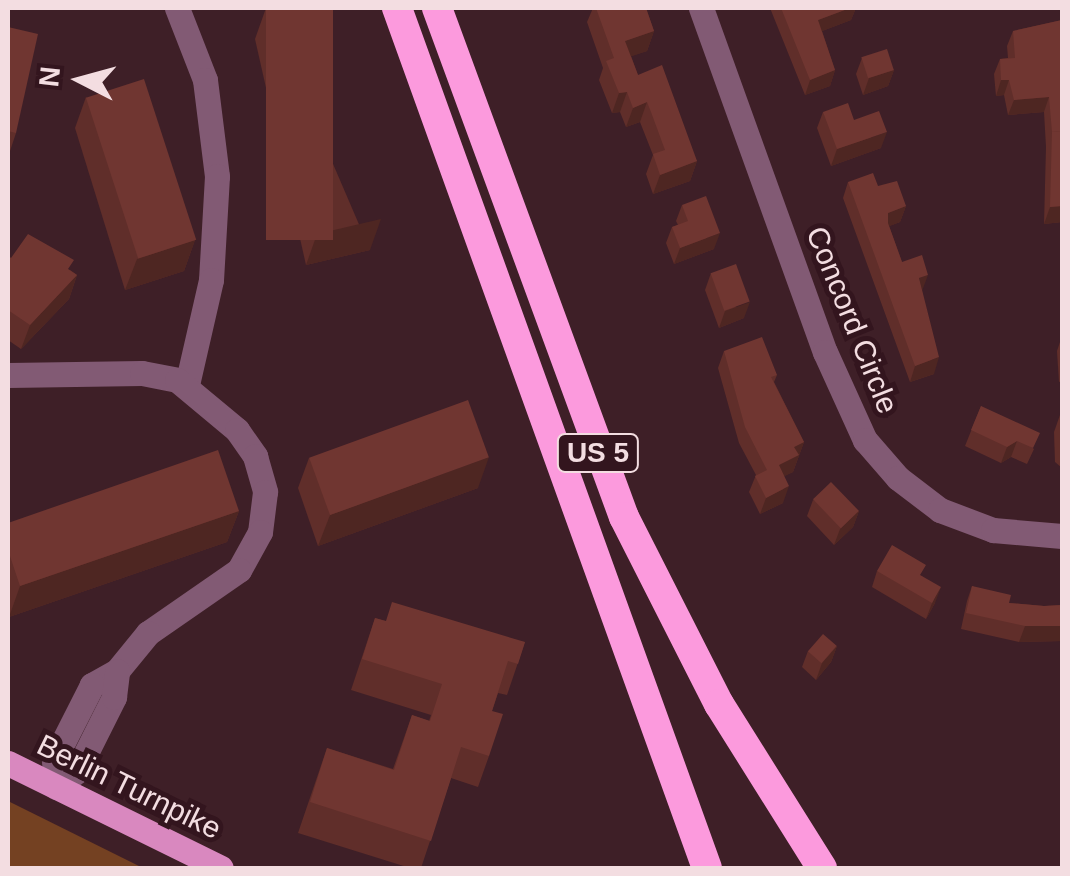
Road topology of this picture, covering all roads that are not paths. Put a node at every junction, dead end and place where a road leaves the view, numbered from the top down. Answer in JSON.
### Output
{"nodes":[{"id":1,"x":176,"y":8,"type":"edge"},
{"id":2,"x":397,"y":8,"type":"edge"},
{"id":3,"x":437,"y":8,"type":"edge"},
{"id":4,"x":701,"y":8,"type":"edge"},
{"id":5,"x":8,"y":375,"type":"edge"},
{"id":6,"x":188,"y":386,"type":"junction"},
{"id":7,"x":1062,"y":536,"type":"edge"},
{"id":8,"x":8,"y":763,"type":"edge"},
{"id":9,"x":56,"y":787,"type":"junction"},
{"id":10,"x":221,"y":868,"type":"edge"},
{"id":11,"x":707,"y":868,"type":"edge"},
{"id":12,"x":822,"y":868,"type":"edge"}],
"edges":[{"from":1,"to":6,"type":"street"},
{"from":2,"to":11,"type":"highway","number":"US 5"},
{"from":3,"to":12,"type":"highway","number":"US 5"},
{"from":4,"to":7,"type":"street","name":"Concord Circle"},
{"from":5,"to":6,"type":"street"},
{"from":6,"to":9,"type":"street"},
{"from":8,"to":9,"type":"main road","name":"Berlin Turnpike"},
{"from":9,"to":10,"type":"main road","name":"Berlin Turnpike"}]}
